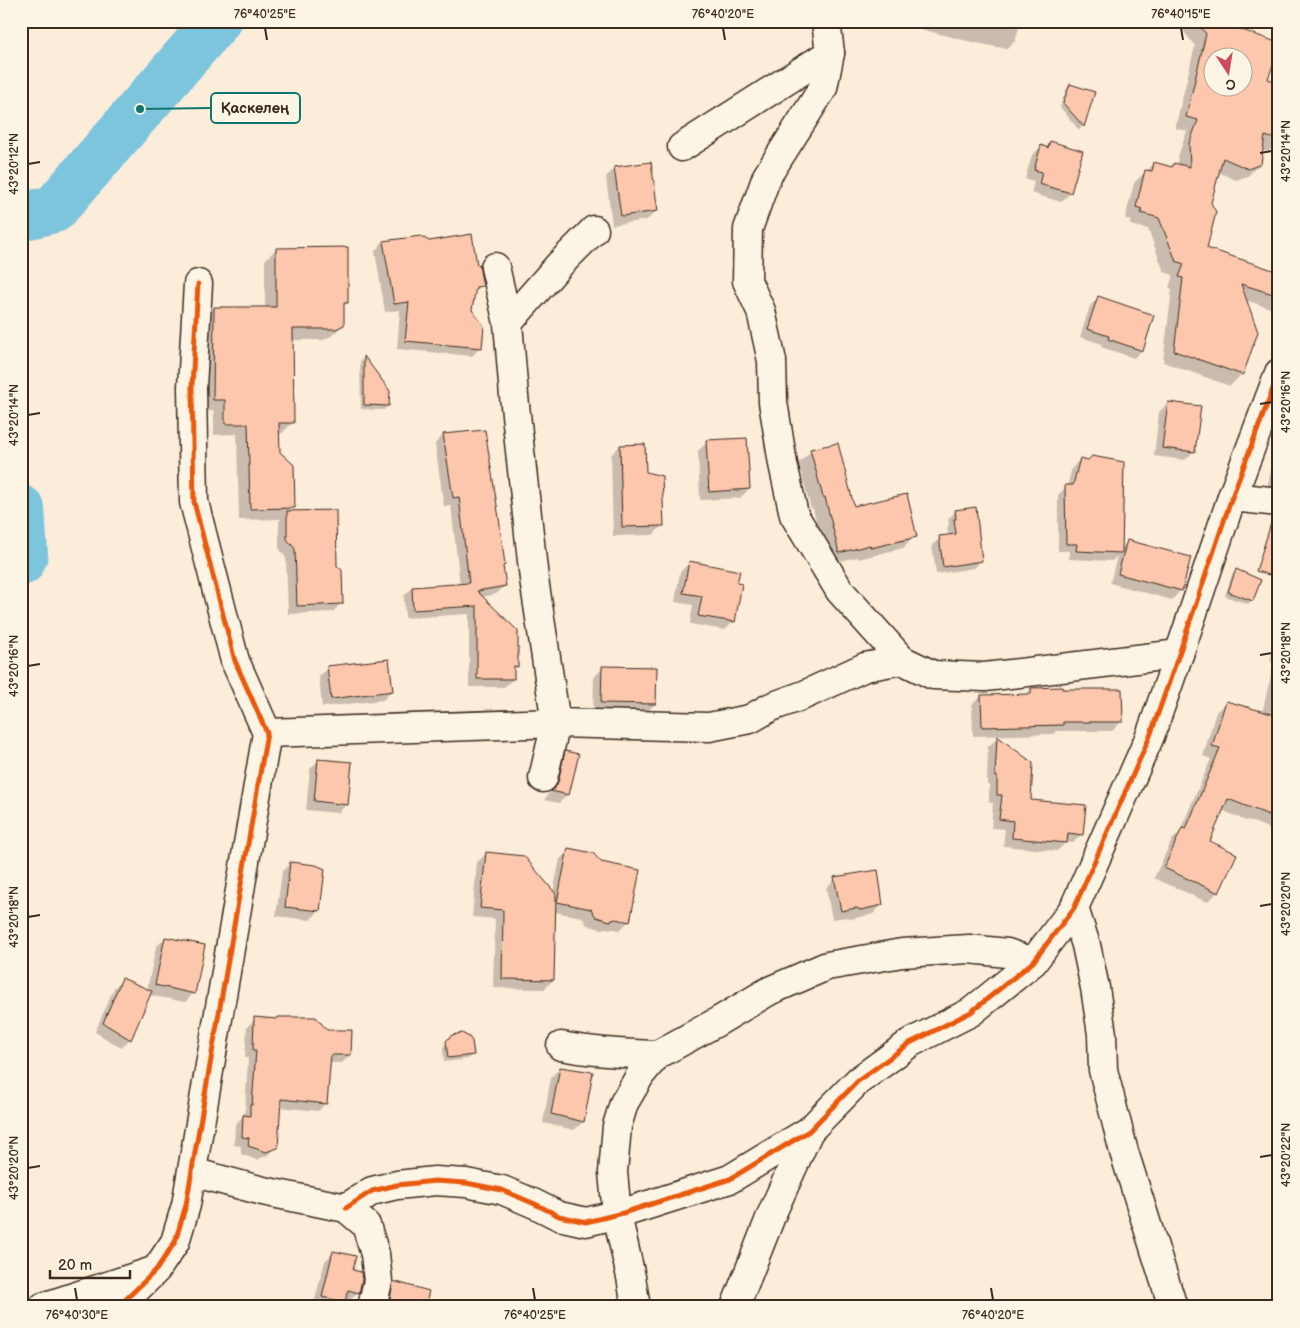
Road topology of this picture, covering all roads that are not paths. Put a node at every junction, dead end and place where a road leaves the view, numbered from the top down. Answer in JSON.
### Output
{"nodes":[{"id":1,"x":826,"y":21,"type":"edge"},
{"id":2,"x":830,"y":52,"type":"junction"},
{"id":3,"x":682,"y":147,"type":"dead end"},
{"id":4,"x":594,"y":230,"type":"dead end"},
{"id":5,"x":495,"y":267,"type":"dead end"},
{"id":6,"x":198,"y":284,"type":"dead end"},
{"id":7,"x":508,"y":323,"type":"junction"},
{"id":8,"x":1279,"y":373,"type":"edge"},
{"id":9,"x":1232,"y":496,"type":"junction"},
{"id":10,"x":1279,"y":502,"type":"edge"},
{"id":11,"x":1179,"y":654,"type":"junction"},
{"id":12,"x":902,"y":660,"type":"junction"},
{"id":13,"x":556,"y":723,"type":"junction"},
{"id":14,"x":267,"y":733,"type":"junction"},
{"id":15,"x":543,"y":778,"type":"dead end"},
{"id":16,"x":1074,"y":908,"type":"junction"},
{"id":17,"x":1033,"y":962,"type":"junction"},
{"id":18,"x":561,"y":1046,"type":"dead end"},
{"id":19,"x":656,"y":1055,"type":"junction"},
{"id":20,"x":809,"y":1131,"type":"junction"},
{"id":21,"x":192,"y":1172,"type":"junction"},
{"id":22,"x":346,"y":1208,"type":"junction"},
{"id":23,"x":617,"y":1215,"type":"junction"},
{"id":24,"x":156,"y":1270,"type":"junction"},
{"id":25,"x":43,"y":1307,"type":"edge"},
{"id":26,"x":118,"y":1307,"type":"edge"},
{"id":27,"x":372,"y":1307,"type":"edge"},
{"id":28,"x":636,"y":1307,"type":"edge"},
{"id":29,"x":735,"y":1307,"type":"edge"},
{"id":30,"x":1174,"y":1307,"type":"edge"}],
"edges":[{"from":1,"to":2,"type":"street"},
{"from":2,"to":3,"type":"street"},
{"from":2,"to":12,"type":"street"},
{"from":4,"to":7,"type":"street"},
{"from":5,"to":7,"type":"street"},
{"from":6,"to":14,"type":"street"},
{"from":7,"to":13,"type":"street"},
{"from":8,"to":9,"type":"street"},
{"from":9,"to":10,"type":"street"},
{"from":9,"to":11,"type":"street"},
{"from":11,"to":12,"type":"street"},
{"from":11,"to":16,"type":"street"},
{"from":12,"to":13,"type":"street"},
{"from":13,"to":14,"type":"street"},
{"from":13,"to":15,"type":"street"},
{"from":14,"to":21,"type":"street"},
{"from":16,"to":17,"type":"street"},
{"from":16,"to":30,"type":"street"},
{"from":17,"to":19,"type":"street"},
{"from":17,"to":20,"type":"street"},
{"from":18,"to":19,"type":"street"},
{"from":19,"to":23,"type":"street"},
{"from":20,"to":23,"type":"street"},
{"from":20,"to":29,"type":"street"},
{"from":21,"to":22,"type":"street"},
{"from":21,"to":24,"type":"street"},
{"from":22,"to":23,"type":"street"},
{"from":22,"to":27,"type":"street"},
{"from":23,"to":28,"type":"street"},
{"from":24,"to":25,"type":"street"},
{"from":24,"to":26,"type":"street"}]}
